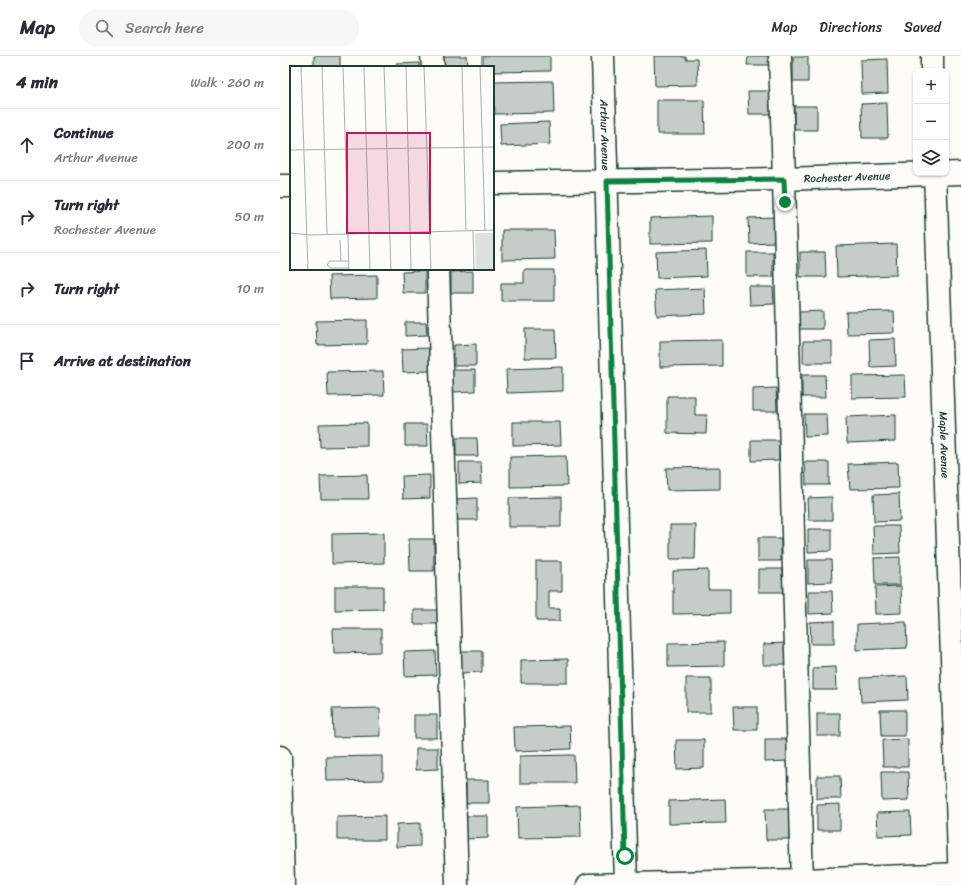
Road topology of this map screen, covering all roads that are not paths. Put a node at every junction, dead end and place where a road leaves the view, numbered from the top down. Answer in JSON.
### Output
{"nodes":[{"id":1,"x":432,"y":56,"type":"edge"},
{"id":2,"x":603,"y":56,"type":"edge"},
{"id":3,"x":780,"y":56,"type":"edge"},
{"id":4,"x":932,"y":56,"type":"edge"},
{"id":5,"x":433,"y":66,"type":"edge"},
{"id":6,"x":932,"y":68,"type":"edge"},
{"id":7,"x":949,"y":173,"type":"edge"},
{"id":8,"x":961,"y":173,"type":"edge"},
{"id":9,"x":913,"y":174,"type":"edge"},
{"id":10,"x":935,"y":176,"type":"edge"},
{"id":11,"x":784,"y":179,"type":"junction"},
{"id":12,"x":607,"y":181,"type":"junction"},
{"id":13,"x":494,"y":183,"type":"edge"},
{"id":14,"x":438,"y":270,"type":"edge"},
{"id":15,"x":280,"y":757,"type":"edge"},
{"id":16,"x":960,"y":878,"type":"edge"},
{"id":17,"x":802,"y":883,"type":"edge"},
{"id":18,"x":626,"y":884,"type":"edge"},
{"id":19,"x":284,"y":885,"type":"edge"},
{"id":20,"x":457,"y":885,"type":"edge"},
{"id":21,"x":588,"y":885,"type":"edge"}],
"edges":[{"from":1,"to":5,"type":"street"},
{"from":2,"to":12,"type":"street","name":"Arthur Avenue"},
{"from":3,"to":11,"type":"street"},
{"from":4,"to":6,"type":"street"},
{"from":7,"to":8,"type":"street","name":"Rochester Avenue"},
{"from":9,"to":11,"type":"street","name":"Rochester Avenue"},
{"from":10,"to":16,"type":"street","name":"Maple Avenue"},
{"from":11,"to":12,"type":"street","name":"Rochester Avenue"},
{"from":11,"to":17,"type":"street"},
{"from":12,"to":13,"type":"street","name":"Rochester Avenue"},
{"from":12,"to":18,"type":"street","name":"Arthur Avenue"},
{"from":14,"to":20,"type":"street"},
{"from":15,"to":19,"type":"street"},
{"from":16,"to":17,"type":"street"},
{"from":17,"to":18,"type":"street"},
{"from":18,"to":21,"type":"street"}]}
